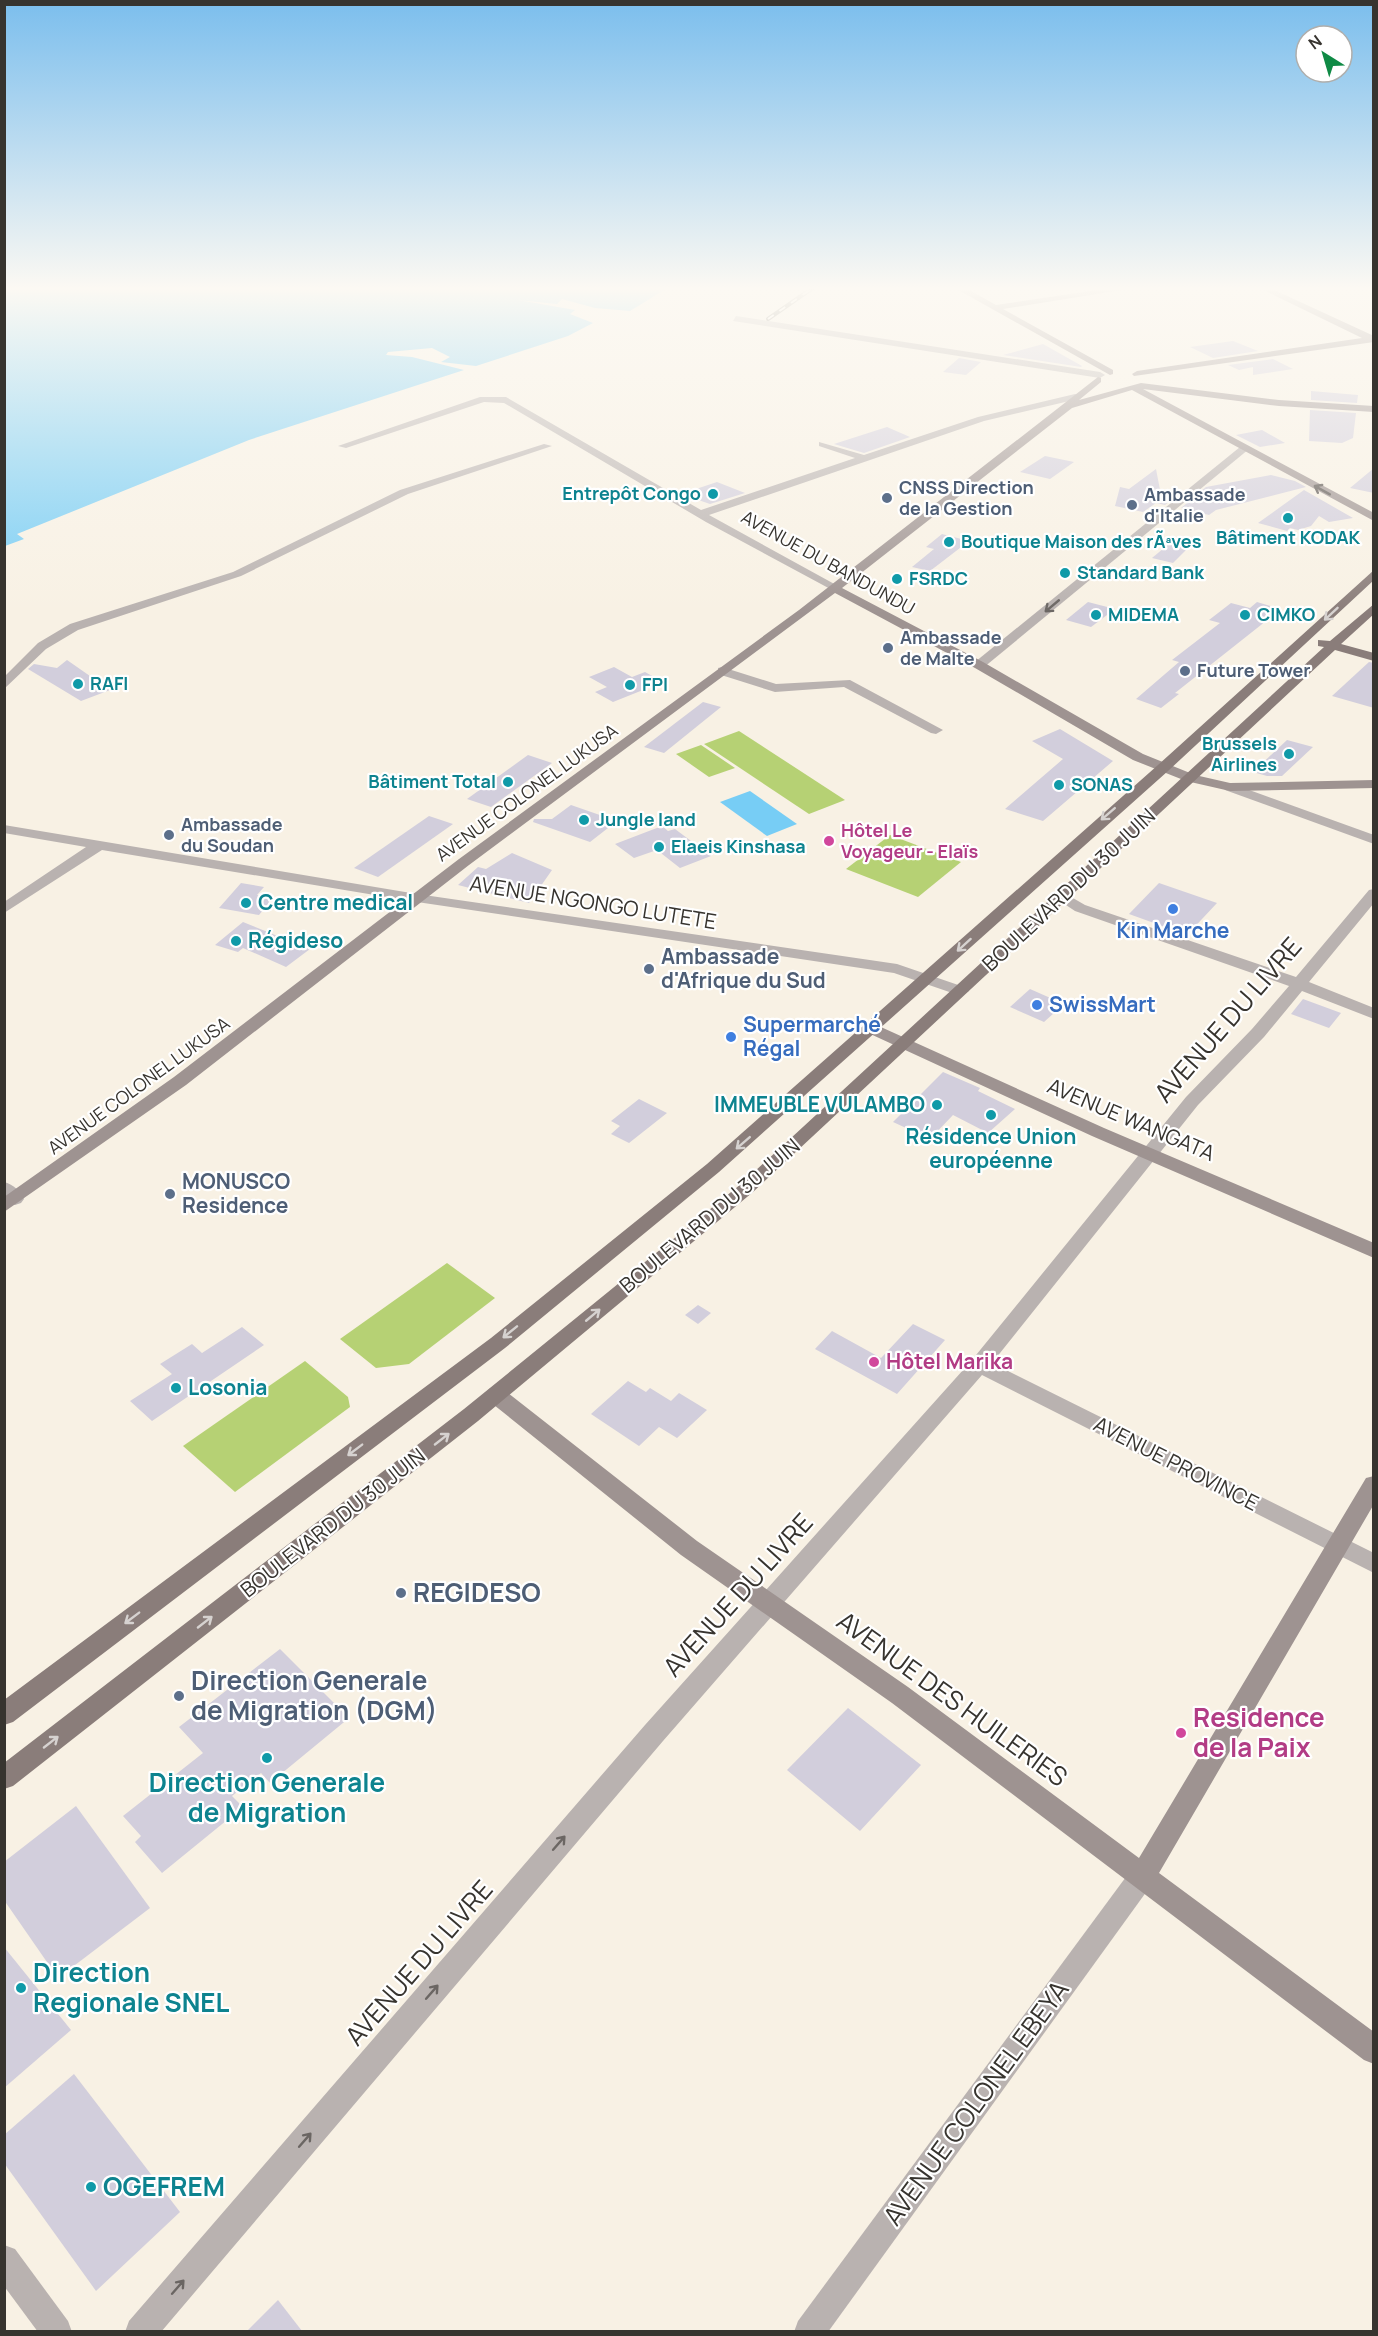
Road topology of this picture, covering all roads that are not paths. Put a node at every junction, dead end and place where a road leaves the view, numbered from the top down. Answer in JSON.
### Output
{"nodes":[{"id":1,"x":1079,"y":396,"type":"edge"},
{"id":2,"x":1099,"y":396,"type":"edge"},
{"id":3,"x":1149,"y":396,"type":"edge"},
{"id":4,"x":1212,"y":396,"type":"edge"},
{"id":5,"x":1072,"y":402,"type":"junction"},
{"id":6,"x":1374,"y":409,"type":"edge"},
{"id":7,"x":822,"y":444,"type":"dead end"},
{"id":8,"x":343,"y":446,"type":"dead end"},
{"id":9,"x":547,"y":446,"type":"dead end"},
{"id":10,"x":1244,"y":449,"type":"junction"},
{"id":11,"x":866,"y":459,"type":"junction"},
{"id":12,"x":700,"y":514,"type":"junction"},
{"id":13,"x":1374,"y":518,"type":"edge"},
{"id":14,"x":1374,"y":573,"type":"edge"},
{"id":15,"x":834,"y":588,"type":"junction"},
{"id":16,"x":1374,"y":607,"type":"edge"},
{"id":17,"x":1303,"y":638,"type":"junction"},
{"id":18,"x":1332,"y":646,"type":"junction"},
{"id":19,"x":1374,"y":657,"type":"edge"},
{"id":20,"x":980,"y":665,"type":"junction"},
{"id":21,"x":722,"y":671,"type":"junction"},
{"id":22,"x":4,"y":685,"type":"edge"},
{"id":23,"x":936,"y":730,"type":"dead end"},
{"id":24,"x":1163,"y":768,"type":"junction"},
{"id":25,"x":1191,"y":778,"type":"junction"},
{"id":26,"x":1374,"y":784,"type":"edge"},
{"id":27,"x":1230,"y":787,"type":"junction"},
{"id":28,"x":4,"y":829,"type":"edge"},
{"id":29,"x":1374,"y":840,"type":"edge"},
{"id":30,"x":99,"y":845,"type":"junction"},
{"id":31,"x":1374,"y":893,"type":"edge"},
{"id":32,"x":1061,"y":897,"type":"junction"},
{"id":33,"x":417,"y":898,"type":"junction"},
{"id":34,"x":4,"y":909,"type":"edge"},
{"id":35,"x":927,"y":978,"type":"junction"},
{"id":36,"x":1299,"y":984,"type":"junction"},
{"id":37,"x":961,"y":991,"type":"junction"},
{"id":38,"x":1374,"y":1014,"type":"edge"},
{"id":39,"x":872,"y":1028,"type":"junction"},
{"id":40,"x":906,"y":1042,"type":"junction"},
{"id":41,"x":1149,"y":1153,"type":"junction"},
{"id":42,"x":8,"y":1198,"type":"edge"},
{"id":43,"x":1374,"y":1251,"type":"edge"},
{"id":44,"x":979,"y":1365,"type":"junction"},
{"id":45,"x":496,"y":1395,"type":"junction"},
{"id":46,"x":1374,"y":1484,"type":"edge"},
{"id":47,"x":1338,"y":1545,"type":"junction"},
{"id":48,"x":1374,"y":1564,"type":"edge"},
{"id":49,"x":768,"y":1602,"type":"junction"},
{"id":50,"x":4,"y":1714,"type":"edge"},
{"id":51,"x":4,"y":1778,"type":"edge"},
{"id":52,"x":1143,"y":1875,"type":"junction"},
{"id":53,"x":1374,"y":2050,"type":"edge"},
{"id":54,"x":4,"y":2260,"type":"edge"},
{"id":55,"x":57,"y":2331,"type":"edge"},
{"id":56,"x":140,"y":2331,"type":"edge"},
{"id":57,"x":809,"y":2331,"type":"edge"}],
"edges":[{"from":1,"to":5,"type":"street","name":"AVENUE COLONEL LUKUSA"},
{"from":2,"to":5,"type":"street","name":"AVENUE COLONEL LUKUSA"},
{"from":3,"to":10,"type":"street"},
{"from":4,"to":6,"type":"street"},
{"from":5,"to":11,"type":"street"},
{"from":5,"to":15,"type":"street","name":"AVENUE COLONEL LUKUSA"},
{"from":7,"to":11,"type":"street"},
{"from":8,"to":12,"type":"street","name":"AVENUE DU BANDUNDU"},
{"from":9,"to":22,"type":"street"},
{"from":13,"to":10,"type":"street","one_way":true},
{"from":10,"to":20,"type":"street","one_way":true},
{"from":11,"to":12,"type":"street"},
{"from":12,"to":15,"type":"street","name":"AVENUE DU BANDUNDU"},
{"from":14,"to":17,"type":"main road","name":"BOULEVARD DU 30 JUIN","one_way":true},
{"from":15,"to":20,"type":"street","name":"AVENUE DU BANDUNDU"},
{"from":15,"to":21,"type":"street","name":"AVENUE COLONEL LUKUSA"},
{"from":16,"to":18,"type":"main road","name":"BOULEVARD DU 30 JUIN"},
{"from":17,"to":18,"type":"main road"},
{"from":17,"to":24,"type":"main road","name":"BOULEVARD DU 30 JUIN"},
{"from":18,"to":19,"type":"main road"},
{"from":18,"to":25,"type":"main road","name":"BOULEVARD DU 30 JUIN"},
{"from":20,"to":24,"type":"street","name":"AVENUE DU BANDUNDU"},
{"from":21,"to":23,"type":"street"},
{"from":21,"to":33,"type":"street","name":"AVENUE COLONEL LUKUSA"},
{"from":24,"to":25,"type":"street","name":"AVENUE DU BANDUNDU"},
{"from":24,"to":35,"type":"main road","name":"BOULEVARD DU 30 JUIN","one_way":true},
{"from":25,"to":27,"type":"street","name":"AVENUE DU BANDUNDU"},
{"from":25,"to":32,"type":"main road","name":"BOULEVARD DU 30 JUIN"},
{"from":26,"to":27,"type":"street","name":"AVENUE DU BANDUNDU"},
{"from":27,"to":29,"type":"street"},
{"from":28,"to":30,"type":"street","name":"AVENUE NGONGO LUTETE"},
{"from":30,"to":33,"type":"street","name":"AVENUE NGONGO LUTETE"},
{"from":30,"to":34,"type":"street"},
{"from":31,"to":36,"type":"street","name":"AVENUE DU LIVRE"},
{"from":32,"to":36,"type":"street"},
{"from":32,"to":37,"type":"main road","name":"BOULEVARD DU 30 JUIN"},
{"from":33,"to":35,"type":"street","name":"AVENUE NGONGO LUTETE"},
{"from":33,"to":42,"type":"street","name":"AVENUE COLONEL LUKUSA"},
{"from":35,"to":37,"type":"street","name":"AVENUE NGONGO LUTETE"},
{"from":35,"to":39,"type":"main road","name":"BOULEVARD DU 30 JUIN"},
{"from":36,"to":38,"type":"street"},
{"from":36,"to":41,"type":"street","name":"AVENUE DU LIVRE"},
{"from":37,"to":40,"type":"main road","name":"BOULEVARD DU 30 JUIN"},
{"from":39,"to":40,"type":"street","name":"AVENUE WANGATA"},
{"from":39,"to":50,"type":"main road","name":"BOULEVARD DU 30 JUIN","one_way":true},
{"from":40,"to":41,"type":"street","name":"AVENUE WANGATA"},
{"from":45,"to":40,"type":"main road","name":"BOULEVARD DU 30 JUIN","one_way":true},
{"from":41,"to":43,"type":"street","name":"AVENUE WANGATA"},
{"from":41,"to":44,"type":"street","name":"AVENUE DU LIVRE"},
{"from":44,"to":47,"type":"street","name":"AVENUE PROVINCE"},
{"from":44,"to":49,"type":"street","name":"AVENUE DU LIVRE"},
{"from":45,"to":49,"type":"street","name":"AVENUE DES HUILERIES"},
{"from":51,"to":45,"type":"main road","name":"BOULEVARD DU 30 JUIN","one_way":true},
{"from":46,"to":47,"type":"street"},
{"from":47,"to":48,"type":"street","name":"AVENUE PROVINCE"},
{"from":47,"to":52,"type":"street"},
{"from":49,"to":52,"type":"street","name":"AVENUE DES HUILERIES"},
{"from":56,"to":49,"type":"street","name":"AVENUE DU LIVRE","one_way":true},
{"from":52,"to":53,"type":"street","name":"AVENUE DES HUILERIES"},
{"from":52,"to":57,"type":"street","name":"AVENUE COLONEL EBEYA"},
{"from":54,"to":55,"type":"street"}]}
